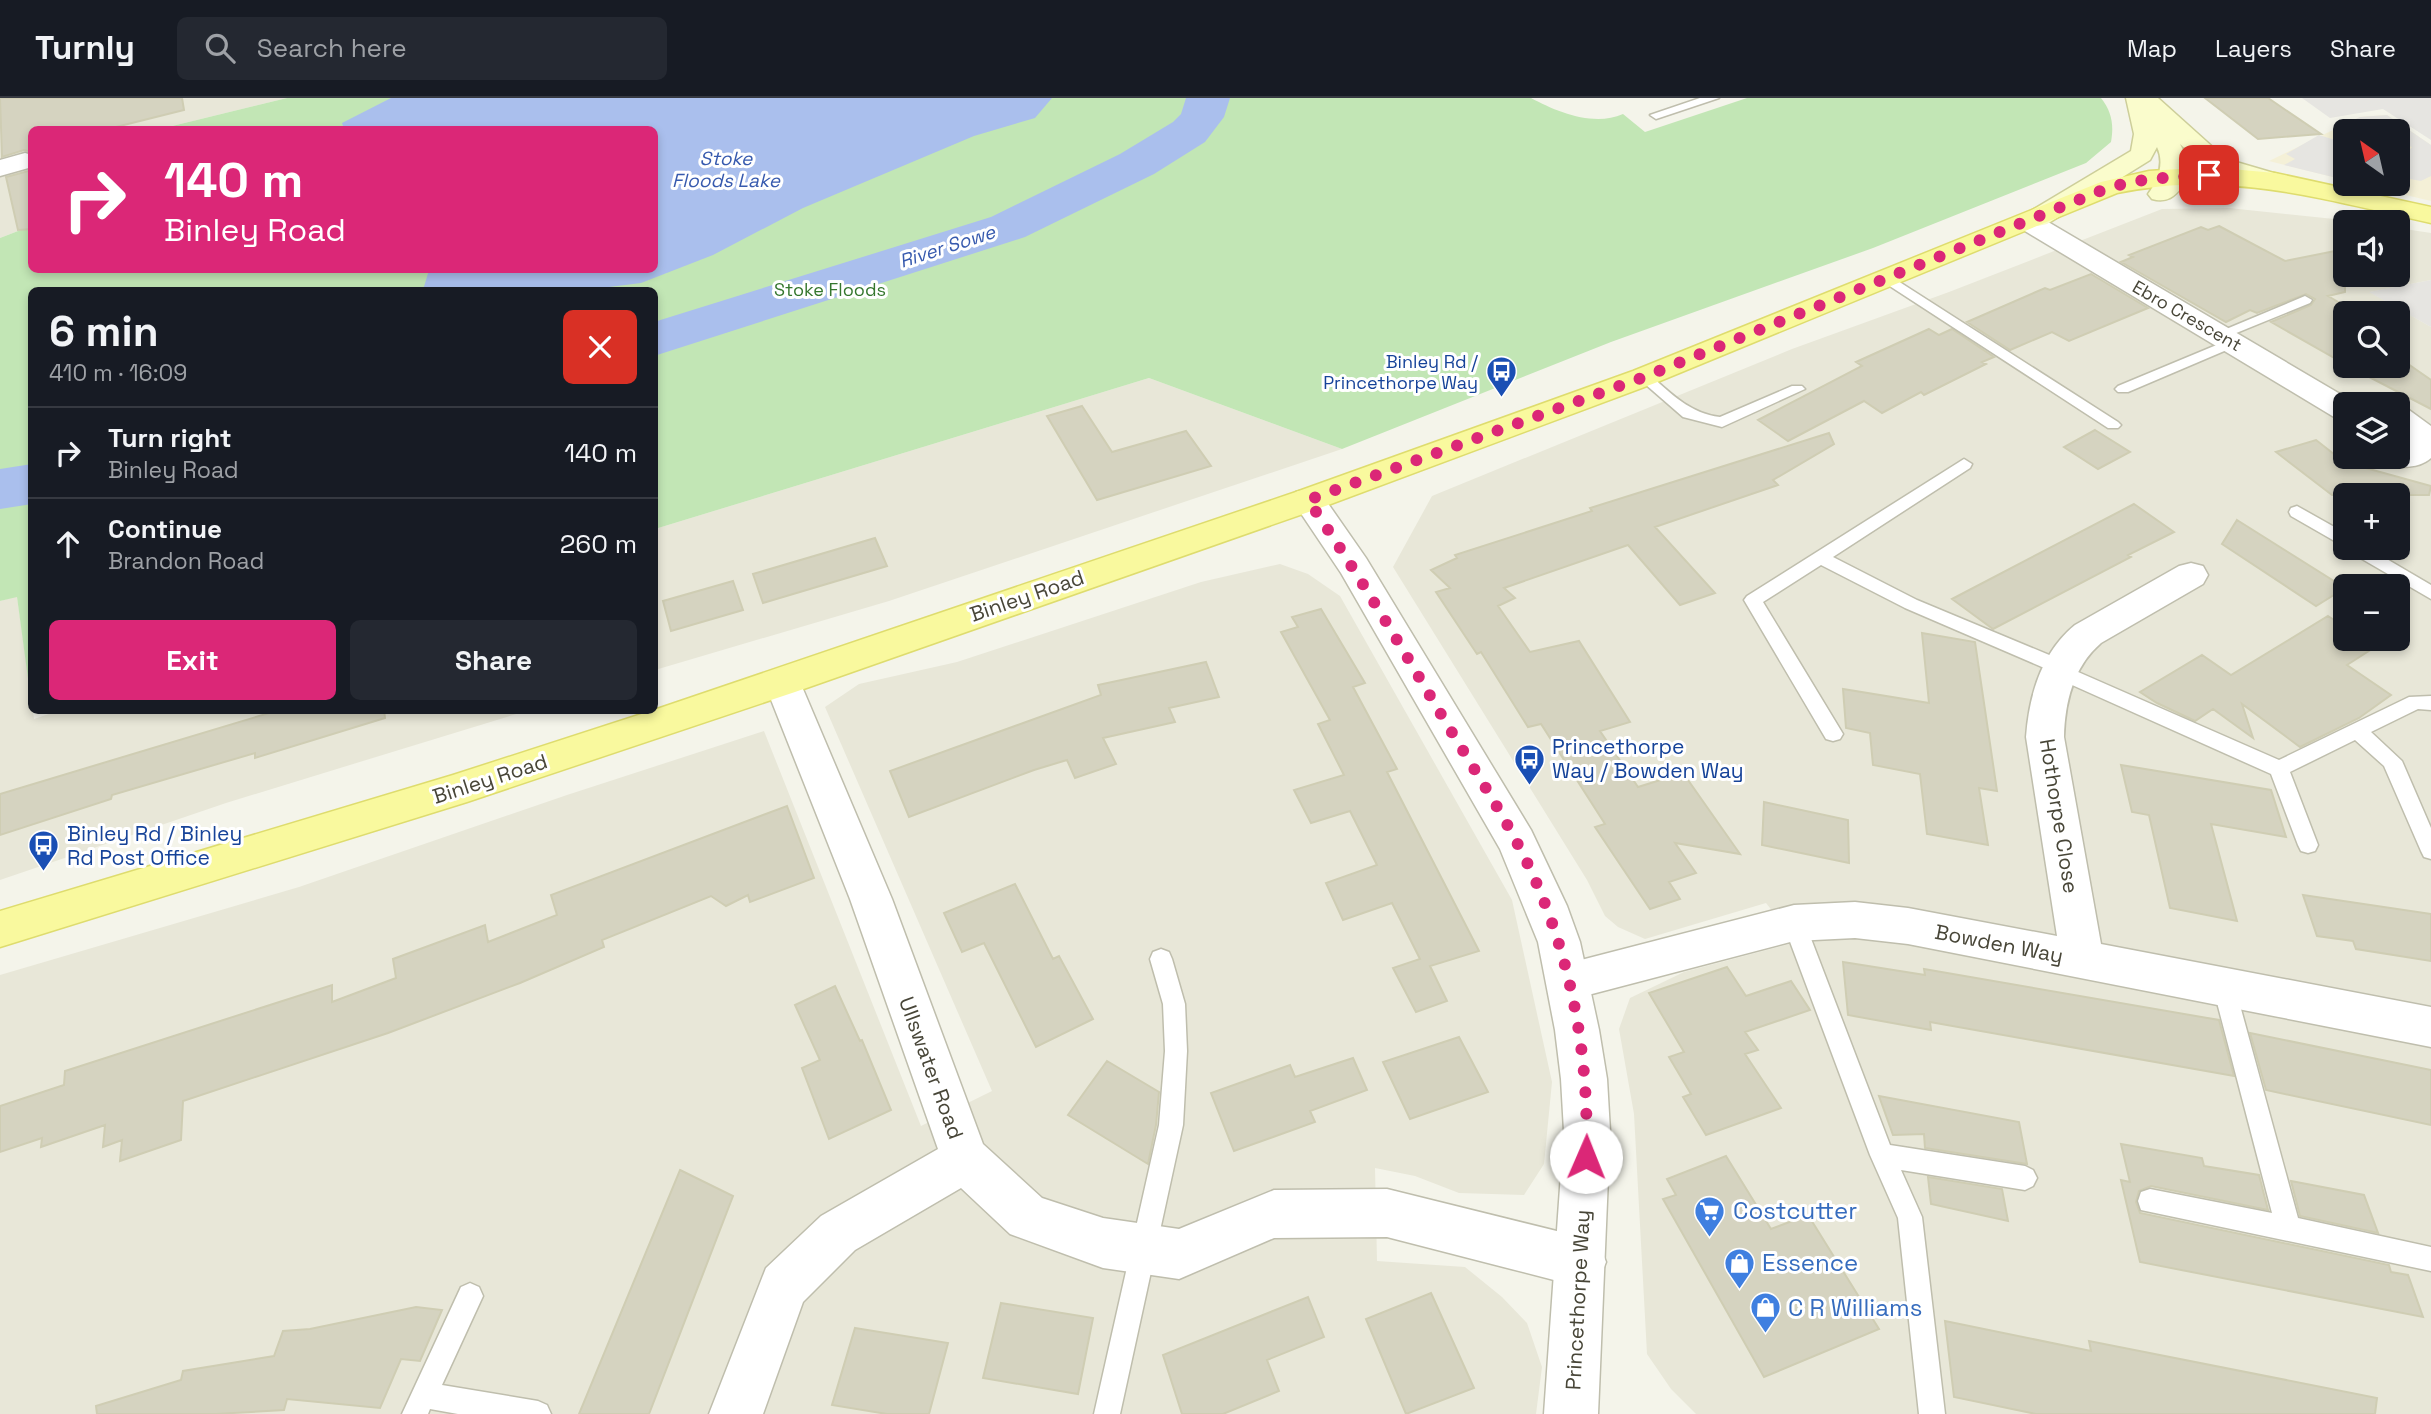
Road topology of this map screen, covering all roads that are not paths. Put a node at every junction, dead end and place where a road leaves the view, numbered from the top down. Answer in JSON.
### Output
{"nodes":[{"id":1,"x":1713,"y":98,"type":"edge"},
{"id":2,"x":2142,"y":98,"type":"edge"},
{"id":3,"x":1656,"y":115,"type":"dead end"},
{"id":4,"x":2141,"y":155,"type":"junction"},
{"id":5,"x":24,"y":161,"type":"dead end"},
{"id":6,"x":0,"y":168,"type":"edge"},
{"id":7,"x":2275,"y":181,"type":"junction"},
{"id":8,"x":2167,"y":186,"type":"junction"},
{"id":9,"x":2344,"y":198,"type":"junction"},
{"id":10,"x":2431,"y":215,"type":"edge"},
{"id":11,"x":2034,"y":220,"type":"junction"},
{"id":12,"x":1887,"y":278,"type":"junction"},
{"id":13,"x":2305,"y":300,"type":"dead end"},
{"id":14,"x":2225,"y":339,"type":"junction"},
{"id":15,"x":1644,"y":377,"type":"junction"},
{"id":16,"x":2123,"y":388,"type":"dead end"},
{"id":17,"x":1797,"y":389,"type":"dead end"},
{"id":18,"x":2333,"y":405,"type":"edge"},
{"id":19,"x":2113,"y":425,"type":"dead end"},
{"id":20,"x":2410,"y":425,"type":"edge"},
{"id":21,"x":2410,"y":456,"type":"edge"},
{"id":22,"x":1964,"y":464,"type":"dead end"},
{"id":23,"x":1308,"y":500,"type":"junction"},
{"id":24,"x":2297,"y":512,"type":"dead end"},
{"id":25,"x":2333,"y":534,"type":"edge"},
{"id":26,"x":1820,"y":556,"type":"junction"},
{"id":27,"x":2376,"y":560,"type":"edge"},
{"id":28,"x":2191,"y":575,"type":"dead end"},
{"id":29,"x":2431,"y":593,"type":"edge"},
{"id":30,"x":2059,"y":669,"type":"junction"},
{"id":31,"x":782,"y":682,"type":"junction"},
{"id":32,"x":2431,"y":703,"type":"edge"},
{"id":33,"x":2357,"y":731,"type":"junction"},
{"id":34,"x":1833,"y":734,"type":"dead end"},
{"id":35,"x":2279,"y":769,"type":"junction"},
{"id":36,"x":2308,"y":845,"type":"dead end"},
{"id":37,"x":2431,"y":851,"type":"edge"},
{"id":38,"x":1794,"y":923,"type":"junction"},
{"id":39,"x":0,"y":929,"type":"edge"},
{"id":40,"x":1161,"y":958,"type":"dead end"},
{"id":41,"x":2082,"y":960,"type":"junction"},
{"id":42,"x":1569,"y":981,"type":"junction"},
{"id":43,"x":2224,"y":987,"type":"junction"},
{"id":44,"x":2431,"y":1027,"type":"edge"},
{"id":45,"x":1882,"y":1155,"type":"junction"},
{"id":46,"x":965,"y":1159,"type":"junction"},
{"id":47,"x":2025,"y":1178,"type":"dead end"},
{"id":48,"x":2150,"y":1201,"type":"dead end"},
{"id":49,"x":2288,"y":1228,"type":"junction"},
{"id":50,"x":1144,"y":1249,"type":"junction"},
{"id":51,"x":2431,"y":1259,"type":"edge"},
{"id":52,"x":1581,"y":1262,"type":"junction"},
{"id":53,"x":470,"y":1296,"type":"dead end"},
{"id":54,"x":419,"y":1405,"type":"edge"},
{"id":55,"x":538,"y":1414,"type":"edge"},
{"id":56,"x":736,"y":1414,"type":"edge"},
{"id":57,"x":1107,"y":1414,"type":"edge"},
{"id":58,"x":1571,"y":1414,"type":"edge"},
{"id":59,"x":1932,"y":1414,"type":"edge"}],
"edges":[{"from":1,"to":3,"type":"lane"},
{"from":2,"to":4,"type":"main road"},
{"from":2,"to":7,"type":"main road"},
{"from":2,"to":8,"type":"main road"},
{"from":4,"to":8,"type":"main road"},
{"from":4,"to":11,"type":"main road"},
{"from":5,"to":6,"type":"street"},
{"from":7,"to":8,"type":"main road"},
{"from":7,"to":9,"type":"main road"},
{"from":8,"to":9,"type":"main road","name":"Binley Road"},
{"from":8,"to":11,"type":"main road","name":"Binley Road"},
{"from":9,"to":10,"type":"main road"},
{"from":11,"to":12,"type":"main road","name":"Binley Road"},
{"from":11,"to":14,"type":"street","name":"Ebro Crescent"},
{"from":12,"to":15,"type":"main road","name":"Binley Road"},
{"from":12,"to":19,"type":"lane"},
{"from":13,"to":14,"type":"lane"},
{"from":14,"to":16,"type":"lane"},
{"from":14,"to":18,"type":"street","name":"Ebro Crescent"},
{"from":15,"to":17,"type":"lane"},
{"from":15,"to":23,"type":"main road","name":"Binley Road"},
{"from":20,"to":21,"type":"street"},
{"from":22,"to":26,"type":"lane"},
{"from":23,"to":31,"type":"main road","name":"Binley Road"},
{"from":23,"to":42,"type":"street","name":"Princethorpe Way"},
{"from":24,"to":25,"type":"lane"},
{"from":26,"to":30,"type":"lane"},
{"from":26,"to":34,"type":"lane"},
{"from":27,"to":29,"type":"lane"},
{"from":28,"to":30,"type":"street","name":"Hothorpe Close"},
{"from":30,"to":35,"type":"lane"},
{"from":30,"to":41,"type":"street","name":"Hothorpe Close"},
{"from":31,"to":39,"type":"main road","name":"Binley Road"},
{"from":31,"to":46,"type":"street","name":"Ullswater Road"},
{"from":32,"to":33,"type":"lane"},
{"from":33,"to":35,"type":"lane"},
{"from":33,"to":37,"type":"lane"},
{"from":35,"to":36,"type":"lane"},
{"from":38,"to":41,"type":"street","name":"Bowden Way"},
{"from":38,"to":42,"type":"street","name":"Bowden Way"},
{"from":38,"to":45,"type":"lane"},
{"from":40,"to":50,"type":"lane"},
{"from":41,"to":43,"type":"street","name":"Bowden Way"},
{"from":42,"to":52,"type":"street","name":"Princethorpe Way"},
{"from":43,"to":44,"type":"street","name":"Bowden Way"},
{"from":43,"to":49,"type":"lane"},
{"from":45,"to":47,"type":"lane"},
{"from":45,"to":59,"type":"lane"},
{"from":46,"to":50,"type":"street"},
{"from":46,"to":56,"type":"street","name":"Ullswater Road"},
{"from":48,"to":49,"type":"lane"},
{"from":49,"to":51,"type":"lane"},
{"from":50,"to":52,"type":"street"},
{"from":50,"to":57,"type":"lane"},
{"from":52,"to":58,"type":"street","name":"Princethorpe Way"},
{"from":53,"to":54,"type":"lane"},
{"from":54,"to":55,"type":"lane"}]}
